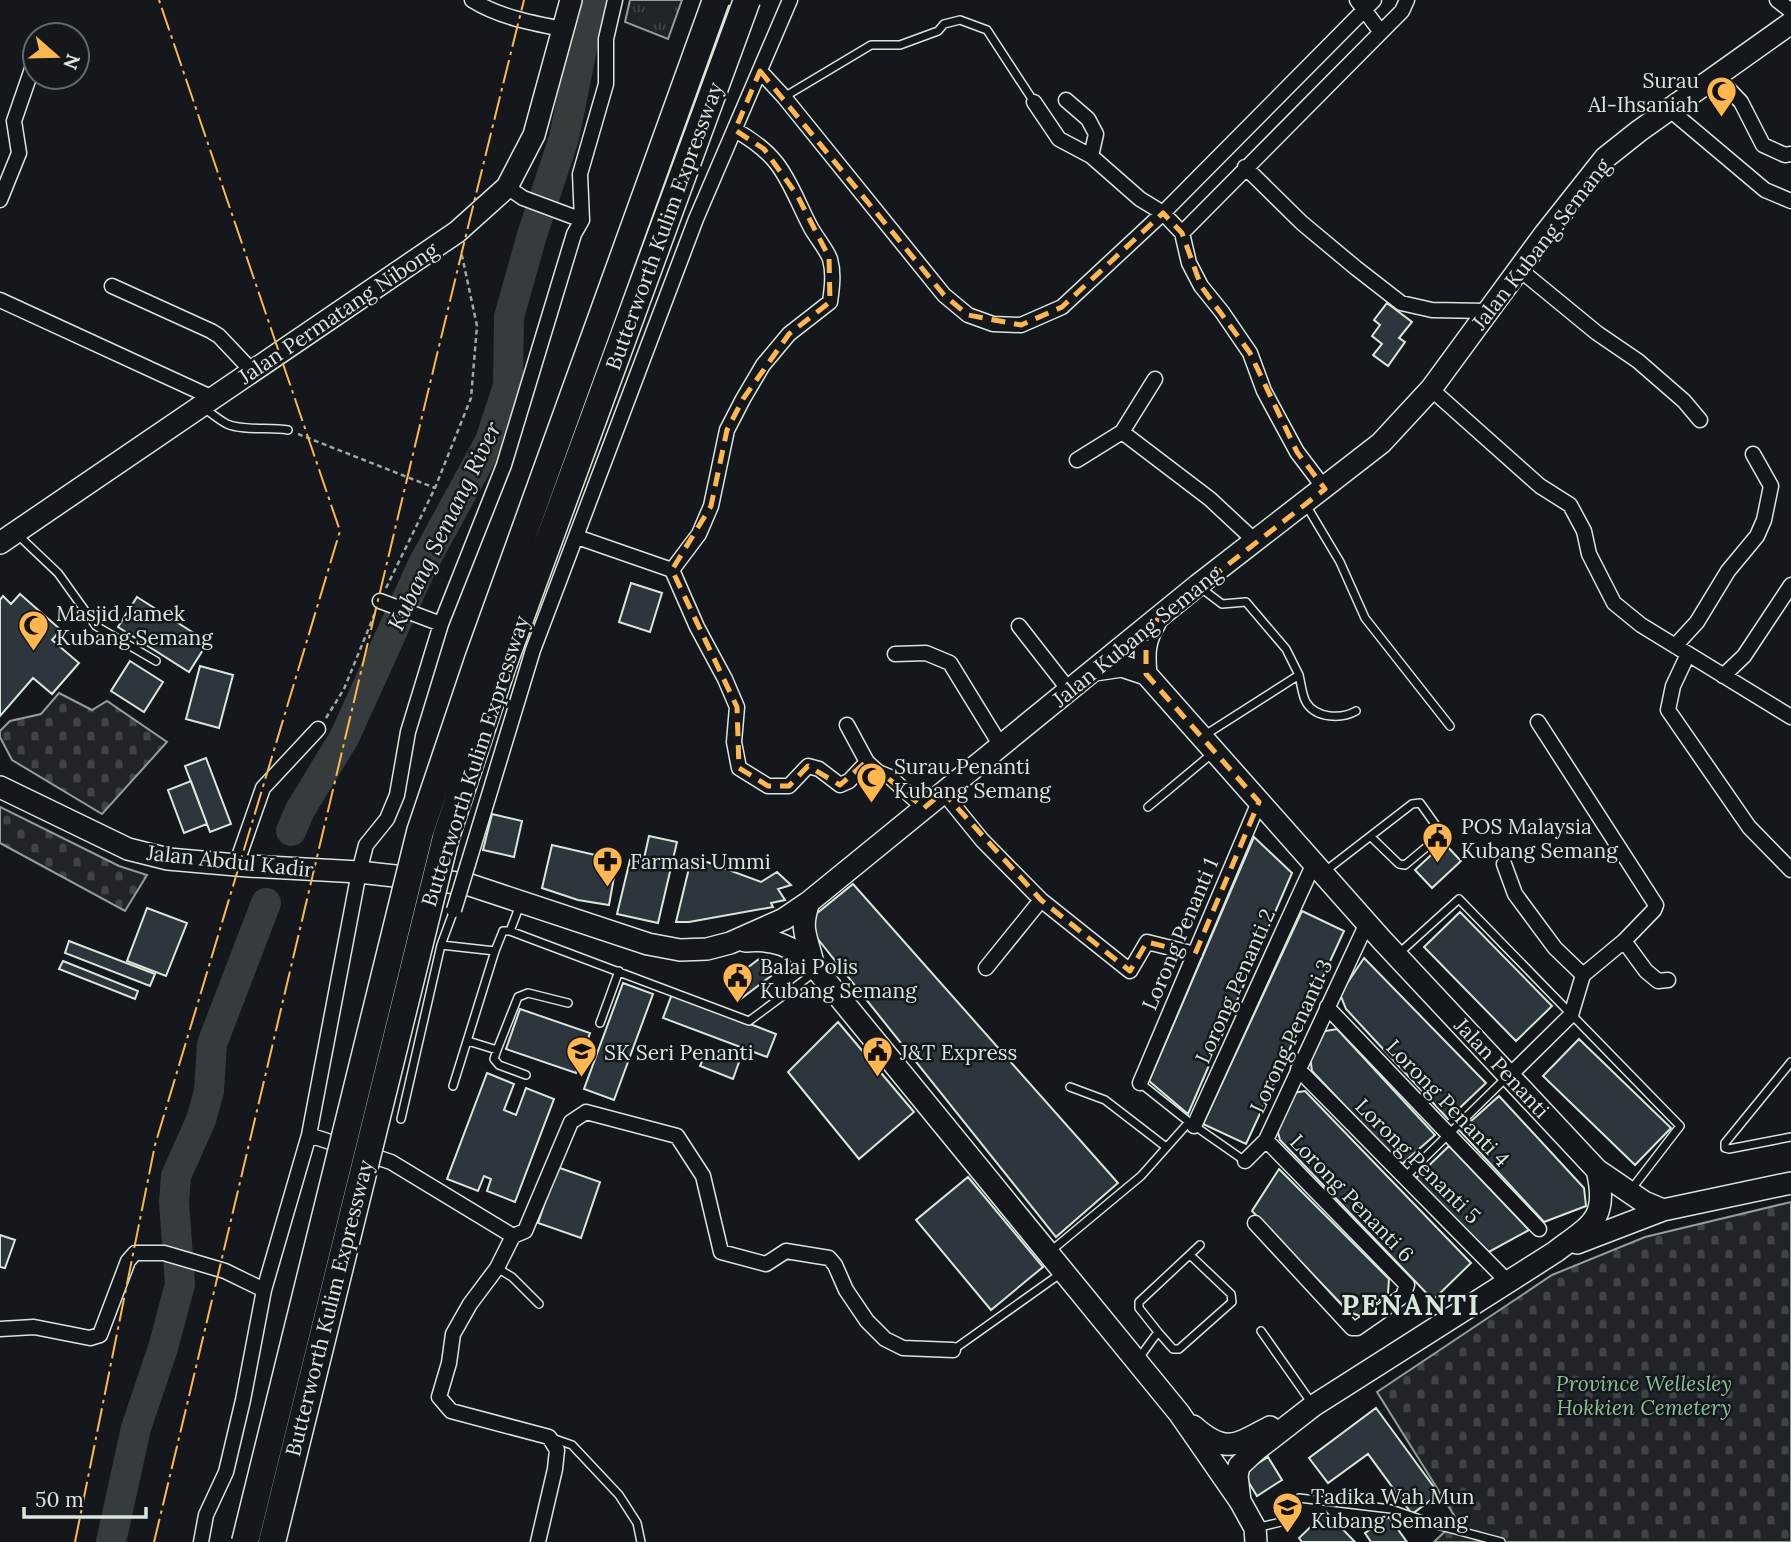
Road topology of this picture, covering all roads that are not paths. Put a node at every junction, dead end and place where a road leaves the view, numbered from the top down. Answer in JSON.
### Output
{"nodes":[{"id":1,"x":472,"y":0,"type":"edge"},
{"id":2,"x":571,"y":0,"type":"edge"},
{"id":3,"x":615,"y":0,"type":"edge"},
{"id":4,"x":716,"y":0,"type":"edge"},
{"id":5,"x":747,"y":0,"type":"edge"},
{"id":6,"x":790,"y":0,"type":"edge"},
{"id":7,"x":1407,"y":0,"type":"edge"},
{"id":8,"x":1777,"y":0,"type":"edge"},
{"id":9,"x":1365,"y":4,"type":"edge"},
{"id":10,"x":1791,"y":11,"type":"edge"},
{"id":11,"x":1791,"y":23,"type":"edge"},
{"id":12,"x":563,"y":29,"type":"junction"},
{"id":13,"x":1380,"y":31,"type":"junction"},
{"id":14,"x":760,"y":71,"type":"junction"},
{"id":15,"x":1717,"y":76,"type":"junction"},
{"id":16,"x":24,"y":91,"type":"edge"},
{"id":17,"x":784,"y":97,"type":"junction"},
{"id":18,"x":1066,"y":100,"type":"dead end"},
{"id":19,"x":1034,"y":102,"type":"joint"},
{"id":20,"x":1670,"y":110,"type":"junction"},
{"id":21,"x":735,"y":130,"type":"junction"},
{"id":22,"x":1791,"y":154,"type":"edge"},
{"id":23,"x":1091,"y":156,"type":"junction"},
{"id":24,"x":1245,"y":167,"type":"junction"},
{"id":25,"x":5,"y":178,"type":"edge"},
{"id":26,"x":515,"y":192,"type":"junction"},
{"id":27,"x":0,"y":200,"type":"edge"},
{"id":28,"x":1791,"y":201,"type":"edge"},
{"id":29,"x":1163,"y":213,"type":"junction"},
{"id":30,"x":577,"y":218,"type":"junction"},
{"id":31,"x":1182,"y":233,"type":"junction"},
{"id":32,"x":1519,"y":269,"type":"junction"},
{"id":33,"x":112,"y":286,"type":"dead end"},
{"id":34,"x":0,"y":300,"type":"edge"},
{"id":35,"x":1487,"y":311,"type":"junction"},
{"id":36,"x":252,"y":372,"type":"junction"},
{"id":37,"x":1155,"y":379,"type":"dead end"},
{"id":38,"x":1431,"y":388,"type":"junction"},
{"id":39,"x":207,"y":402,"type":"junction"},
{"id":40,"x":1700,"y":420,"type":"dead end"},
{"id":41,"x":288,"y":430,"type":"road end"},
{"id":42,"x":1122,"y":432,"type":"junction"},
{"id":43,"x":1754,"y":454,"type":"dead end"},
{"id":44,"x":1077,"y":460,"type":"dead end"},
{"id":45,"x":1325,"y":488,"type":"junction"},
{"id":46,"x":1305,"y":503,"type":"junction"},
{"id":47,"x":577,"y":537,"type":"junction"},
{"id":48,"x":8,"y":538,"type":"edge"},
{"id":49,"x":1255,"y":541,"type":"junction"},
{"id":50,"x":672,"y":570,"type":"junction"},
{"id":51,"x":1198,"y":585,"type":"junction"},
{"id":52,"x":1791,"y":585,"type":"edge"},
{"id":53,"x":384,"y":603,"type":"road end"},
{"id":54,"x":1158,"y":619,"type":"junction"},
{"id":55,"x":442,"y":624,"type":"junction"},
{"id":56,"x":1019,"y":626,"type":"dead end"},
{"id":57,"x":1675,"y":646,"type":"junction"},
{"id":58,"x":895,"y":654,"type":"dead end"},
{"id":59,"x":1688,"y":654,"type":"junction"},
{"id":60,"x":156,"y":661,"type":"dead end"},
{"id":61,"x":1093,"y":671,"type":"junction"},
{"id":62,"x":1146,"y":674,"type":"junction"},
{"id":63,"x":1299,"y":675,"type":"junction"},
{"id":64,"x":1723,"y":676,"type":"junction"},
{"id":65,"x":1069,"y":690,"type":"junction"},
{"id":66,"x":1356,"y":711,"type":"dead end"},
{"id":67,"x":1791,"y":718,"type":"edge"},
{"id":68,"x":1538,"y":722,"type":"dead end"},
{"id":69,"x":847,"y":725,"type":"dead end"},
{"id":70,"x":1450,"y":726,"type":"dead end"},
{"id":71,"x":318,"y":730,"type":"road end"},
{"id":72,"x":1208,"y":744,"type":"junction"},
{"id":73,"x":1001,"y":746,"type":"junction"},
{"id":74,"x":867,"y":762,"type":"junction"},
{"id":75,"x":0,"y":787,"type":"edge"},
{"id":76,"x":943,"y":792,"type":"junction"},
{"id":77,"x":1259,"y":802,"type":"junction"},
{"id":78,"x":1148,"y":807,"type":"dead end"},
{"id":79,"x":924,"y":808,"type":"junction"},
{"id":80,"x":1371,"y":836,"type":"junction"},
{"id":81,"x":1504,"y":864,"type":"dead end"},
{"id":82,"x":242,"y":866,"type":"junction"},
{"id":83,"x":1318,"y":868,"type":"junction"},
{"id":84,"x":1791,"y":870,"type":"edge"},
{"id":85,"x":354,"y":872,"type":"junction"},
{"id":86,"x":1041,"y":900,"type":"junction"},
{"id":87,"x":521,"y":901,"type":"junction"},
{"id":88,"x":809,"y":902,"type":"junction"},
{"id":89,"x":454,"y":909,"type":"joint"},
{"id":90,"x":1367,"y":923,"type":"junction"},
{"id":91,"x":510,"y":931,"type":"junction"},
{"id":92,"x":1624,"y":941,"type":"junction"},
{"id":93,"x":730,"y":943,"type":"junction"},
{"id":94,"x":441,"y":945,"type":"junction"},
{"id":95,"x":495,"y":951,"type":"junction"},
{"id":96,"x":1195,"y":954,"type":"junction"},
{"id":97,"x":1396,"y":955,"type":"junction"},
{"id":98,"x":815,"y":968,"type":"junction"},
{"id":99,"x":986,"y":968,"type":"dead end"},
{"id":100,"x":619,"y":971,"type":"junction"},
{"id":101,"x":1583,"y":975,"type":"junction"},
{"id":102,"x":1668,"y":980,"type":"dead end"},
{"id":103,"x":568,"y":1003,"type":"dead end"},
{"id":104,"x":1327,"y":1007,"type":"junction"},
{"id":105,"x":1571,"y":1015,"type":"junction"},
{"id":106,"x":600,"y":1023,"type":"dead end"},
{"id":107,"x":468,"y":1041,"type":"junction"},
{"id":108,"x":497,"y":1051,"type":"junction"},
{"id":109,"x":1791,"y":1062,"type":"edge"},
{"id":110,"x":1298,"y":1069,"type":"junction"},
{"id":111,"x":526,"y":1075,"type":"dead end"},
{"id":112,"x":1509,"y":1076,"type":"junction"},
{"id":113,"x":1140,"y":1083,"type":"joint"},
{"id":114,"x":453,"y":1086,"type":"dead end"},
{"id":115,"x":1070,"y":1087,"type":"dead end"},
{"id":116,"x":401,"y":1119,"type":"dead end"},
{"id":117,"x":1192,"y":1124,"type":"junction"},
{"id":118,"x":1449,"y":1134,"type":"junction"},
{"id":119,"x":309,"y":1135,"type":"junction"},
{"id":120,"x":1791,"y":1137,"type":"edge"},
{"id":121,"x":1266,"y":1140,"type":"junction"},
{"id":122,"x":1166,"y":1146,"type":"junction"},
{"id":123,"x":1245,"y":1161,"type":"joint"},
{"id":124,"x":1597,"y":1170,"type":"junction"},
{"id":125,"x":1405,"y":1177,"type":"junction"},
{"id":126,"x":1791,"y":1183,"type":"edge"},
{"id":127,"x":1629,"y":1191,"type":"junction"},
{"id":128,"x":1663,"y":1210,"type":"junction"},
{"id":129,"x":1255,"y":1223,"type":"dead end"},
{"id":130,"x":1539,"y":1228,"type":"dead end"},
{"id":131,"x":513,"y":1236,"type":"junction"},
{"id":132,"x":1199,"y":1245,"type":"dead end"},
{"id":133,"x":1555,"y":1252,"type":"junction"},
{"id":134,"x":1048,"y":1253,"type":"junction"},
{"id":135,"x":1190,"y":1255,"type":"junction"},
{"id":136,"x":497,"y":1268,"type":"junction"},
{"id":137,"x":1064,"y":1272,"type":"junction"},
{"id":138,"x":1508,"y":1282,"type":"junction"},
{"id":139,"x":264,"y":1290,"type":"junction"},
{"id":140,"x":539,"y":1304,"type":"dead end"},
{"id":141,"x":0,"y":1329,"type":"edge"},
{"id":142,"x":1261,"y":1331,"type":"dead end"},
{"id":143,"x":1158,"y":1332,"type":"junction"},
{"id":144,"x":953,"y":1350,"type":"joint"},
{"id":145,"x":1136,"y":1361,"type":"junction"},
{"id":146,"x":1313,"y":1406,"type":"junction"},
{"id":147,"x":1179,"y":1413,"type":"junction"},
{"id":148,"x":549,"y":1437,"type":"junction"},
{"id":149,"x":1240,"y":1501,"type":"junction"},
{"id":150,"x":1256,"y":1535,"type":"edge"},
{"id":151,"x":201,"y":1542,"type":"edge"},
{"id":152,"x":245,"y":1542,"type":"edge"},
{"id":153,"x":272,"y":1542,"type":"edge"},
{"id":154,"x":538,"y":1542,"type":"edge"},
{"id":155,"x":641,"y":1542,"type":"edge"},
{"id":156,"x":1502,"y":1542,"type":"edge"}],
"edges":[{"from":1,"to":12,"type":"street"},
{"from":2,"to":12,"type":"main road","name":"Jalan Permatang Nibong"},
{"from":3,"to":30,"type":"street"},
{"from":4,"to":152,"type":"highway","name":"Butterworth Kulim Expressway","bridge":true},
{"from":5,"to":153,"type":"highway","name":"Butterworth Kulim Expressway","bridge":true},
{"from":6,"to":14,"type":"street"},
{"from":7,"to":13,"type":"street"},
{"from":8,"to":10,"type":"street"},
{"from":9,"to":13,"type":"street"},
{"from":9,"to":29,"type":"street"},
{"from":11,"to":15,"type":"main road","name":"Jalan Kubang Semang"},
{"from":12,"to":26,"type":"main road","name":"Jalan Permatang Nibong"},
{"from":13,"to":24,"type":"street"},
{"from":14,"to":17,"type":"street"},
{"from":14,"to":21,"type":"street"},
{"from":15,"to":20,"type":"main road","name":"Jalan Kubang Semang"},
{"from":15,"to":22,"type":"street"},
{"from":16,"to":25,"type":"street"},
{"from":17,"to":19,"type":"lane"},
{"from":17,"to":29,"type":"street"},
{"from":18,"to":23,"type":"street"},
{"from":19,"to":23,"type":"street"},
{"from":20,"to":28,"type":"street"},
{"from":20,"to":32,"type":"main road","name":"Jalan Kubang Semang"},
{"from":21,"to":47,"type":"street"},
{"from":21,"to":50,"type":"street"},
{"from":23,"to":29,"type":"street"},
{"from":24,"to":31,"type":"street"},
{"from":24,"to":35,"type":"street"},
{"from":25,"to":27,"type":"street"},
{"from":26,"to":30,"type":"street"},
{"from":26,"to":36,"type":"main road","name":"Jalan Permatang Nibong"},
{"from":29,"to":31,"type":"street"},
{"from":30,"to":55,"type":"street"},
{"from":31,"to":45,"type":"street"},
{"from":32,"to":35,"type":"main road","name":"Jalan Kubang Semang"},
{"from":32,"to":40,"type":"street"},
{"from":33,"to":36,"type":"street"},
{"from":34,"to":39,"type":"street"},
{"from":35,"to":38,"type":"main road","name":"Jalan Kubang Semang"},
{"from":36,"to":39,"type":"main road","name":"Jalan Permatang Nibong"},
{"from":37,"to":42,"type":"street"},
{"from":38,"to":45,"type":"main road","name":"Jalan Kubang Semang"},
{"from":38,"to":57,"type":"street"},
{"from":39,"to":41,"type":"lane"},
{"from":39,"to":48,"type":"main road","name":"Jalan Permatang Nibong"},
{"from":42,"to":44,"type":"street"},
{"from":42,"to":49,"type":"street"},
{"from":43,"to":57,"type":"street"},
{"from":45,"to":46,"type":"main road","name":"Jalan Kubang Semang"},
{"from":46,"to":49,"type":"main road","name":"Jalan Kubang Semang"},
{"from":46,"to":70,"type":"lane"},
{"from":47,"to":50,"type":"street"},
{"from":47,"to":89,"type":"street","bridge":true},
{"from":48,"to":60,"type":"lane"},
{"from":49,"to":51,"type":"main road","name":"Jalan Kubang Semang"},
{"from":50,"to":74,"type":"street"},
{"from":51,"to":54,"type":"main road","name":"Jalan Kubang Semang"},
{"from":51,"to":63,"type":"lane"},
{"from":52,"to":64,"type":"street"},
{"from":53,"to":55,"type":"street"},
{"from":54,"to":61,"type":"main road","name":"Jalan Kubang Semang"},
{"from":54,"to":62,"type":"main road"},
{"from":55,"to":85,"type":"street"},
{"from":56,"to":65,"type":"street"},
{"from":57,"to":59,"type":"street"},
{"from":58,"to":73,"type":"street"},
{"from":59,"to":64,"type":"street"},
{"from":59,"to":84,"type":"street"},
{"from":61,"to":62,"type":"main road"},
{"from":61,"to":65,"type":"main road","name":"Jalan Kubang Semang"},
{"from":62,"to":72,"type":"main road","name":"Jalan Penanti"},
{"from":63,"to":66,"type":"lane"},
{"from":63,"to":72,"type":"lane"},
{"from":64,"to":67,"type":"street"},
{"from":65,"to":73,"type":"main road","name":"Jalan Kubang Semang"},
{"from":68,"to":92,"type":"street"},
{"from":69,"to":74,"type":"street"},
{"from":71,"to":82,"type":"street"},
{"from":72,"to":77,"type":"main road","name":"Jalan Penanti"},
{"from":72,"to":78,"type":"lane"},
{"from":73,"to":76,"type":"main road","name":"Jalan Kubang Semang"},
{"from":74,"to":79,"type":"street"},
{"from":75,"to":82,"type":"main road","name":"Jalan Abdul Kadir"},
{"from":76,"to":79,"type":"main road","name":"Jalan Kubang Semang"},
{"from":76,"to":86,"type":"street"},
{"from":77,"to":83,"type":"main road","name":"Jalan Penanti"},
{"from":77,"to":96,"type":"street","name":"Lorong Penanti 1"},
{"from":79,"to":88,"type":"main road","name":"Jalan Kubang Semang"},
{"from":80,"to":80,"type":"lane"},
{"from":80,"to":83,"type":"lane"},
{"from":81,"to":101,"type":"street"},
{"from":82,"to":85,"type":"main road","name":"Jalan Abdul Kadir"},
{"from":83,"to":90,"type":"main road","name":"Jalan Penanti"},
{"from":83,"to":117,"type":"street","name":"Lorong Penanti 2"},
{"from":85,"to":87,"type":"main road","name":"Jalan Kubang Semang"},
{"from":85,"to":119,"type":"street"},
{"from":86,"to":96,"type":"street"},
{"from":86,"to":99,"type":"street"},
{"from":87,"to":91,"type":"lane"},
{"from":87,"to":93,"type":"main road","name":"Jalan Kubang Semang"},
{"from":88,"to":93,"type":"main road","name":"Jalan Kubang Semang"},
{"from":88,"to":98,"type":"main road"},
{"from":89,"to":94,"type":"lane"},
{"from":90,"to":97,"type":"main road","name":"Jalan Penanti"},
{"from":90,"to":104,"type":"street","name":"Lorong Penanti 3"},
{"from":91,"to":95,"type":"lane"},
{"from":91,"to":100,"type":"lane"},
{"from":92,"to":101,"type":"street"},
{"from":92,"to":102,"type":"street"},
{"from":93,"to":98,"type":"main road"},
{"from":94,"to":95,"type":"lane"},
{"from":94,"to":116,"type":"lane"},
{"from":95,"to":107,"type":"lane"},
{"from":96,"to":113,"type":"street","name":"Lorong Penanti 1"},
{"from":97,"to":105,"type":"lane"},
{"from":97,"to":112,"type":"main road","name":"Jalan Penanti"},
{"from":98,"to":100,"type":"lane"},
{"from":98,"to":134,"type":"main road"},
{"from":100,"to":106,"type":"lane"},
{"from":101,"to":105,"type":"street"},
{"from":103,"to":108,"type":"lane"},
{"from":104,"to":110,"type":"street","name":"Lorong Penanti 3"},
{"from":104,"to":118,"type":"street","name":"Lorong Penanti 4"},
{"from":105,"to":112,"type":"street"},
{"from":105,"to":127,"type":"lane"},
{"from":107,"to":108,"type":"lane"},
{"from":107,"to":114,"type":"lane"},
{"from":108,"to":111,"type":"lane"},
{"from":109,"to":120,"type":"lane"},
{"from":110,"to":121,"type":"street","name":"Lorong Penanti 3"},
{"from":110,"to":125,"type":"street","name":"Lorong Penanti 5"},
{"from":112,"to":118,"type":"lane"},
{"from":112,"to":124,"type":"main road","name":"Jalan Penanti"},
{"from":113,"to":117,"type":"lane"},
{"from":115,"to":122,"type":"lane"},
{"from":117,"to":122,"type":"lane"},
{"from":117,"to":123,"type":"lane"},
{"from":118,"to":125,"type":"lane"},
{"from":118,"to":130,"type":"street","name":"Lorong Penanti 4"},
{"from":119,"to":131,"type":"street"},
{"from":119,"to":139,"type":"street"},
{"from":121,"to":123,"type":"street","name":"Lorong Penanti 3"},
{"from":121,"to":129,"type":"street","name":"Lorong Penanti 6"},
{"from":122,"to":134,"type":"lane"},
{"from":124,"to":127,"type":"main road","name":"Jalan Penanti"},
{"from":124,"to":133,"type":"main road"},
{"from":125,"to":138,"type":"street","name":"Lorong Penanti 5"},
{"from":126,"to":128,"type":"main road"},
{"from":127,"to":128,"type":"main road","name":"Jalan Penanti"},
{"from":128,"to":133,"type":"main road"},
{"from":131,"to":136,"type":"street"},
{"from":131,"to":144,"type":"street"},
{"from":132,"to":135,"type":"lane"},
{"from":133,"to":138,"type":"main road"},
{"from":134,"to":137,"type":"main road"},
{"from":135,"to":143,"type":"lane"},
{"from":135,"to":143,"type":"lane"},
{"from":136,"to":140,"type":"lane"},
{"from":136,"to":148,"type":"street"},
{"from":137,"to":144,"type":"lane"},
{"from":137,"to":145,"type":"main road"},
{"from":138,"to":146,"type":"main road"},
{"from":139,"to":141,"type":"street"},
{"from":139,"to":151,"type":"street"},
{"from":142,"to":146,"type":"lane"},
{"from":143,"to":145,"type":"lane"},
{"from":145,"to":147,"type":"main road"},
{"from":146,"to":147,"type":"main road"},
{"from":146,"to":149,"type":"main road"},
{"from":147,"to":149,"type":"main road"},
{"from":148,"to":154,"type":"street"},
{"from":148,"to":155,"type":"lane"},
{"from":149,"to":150,"type":"main road"},
{"from":150,"to":156,"type":"lane"}]}
